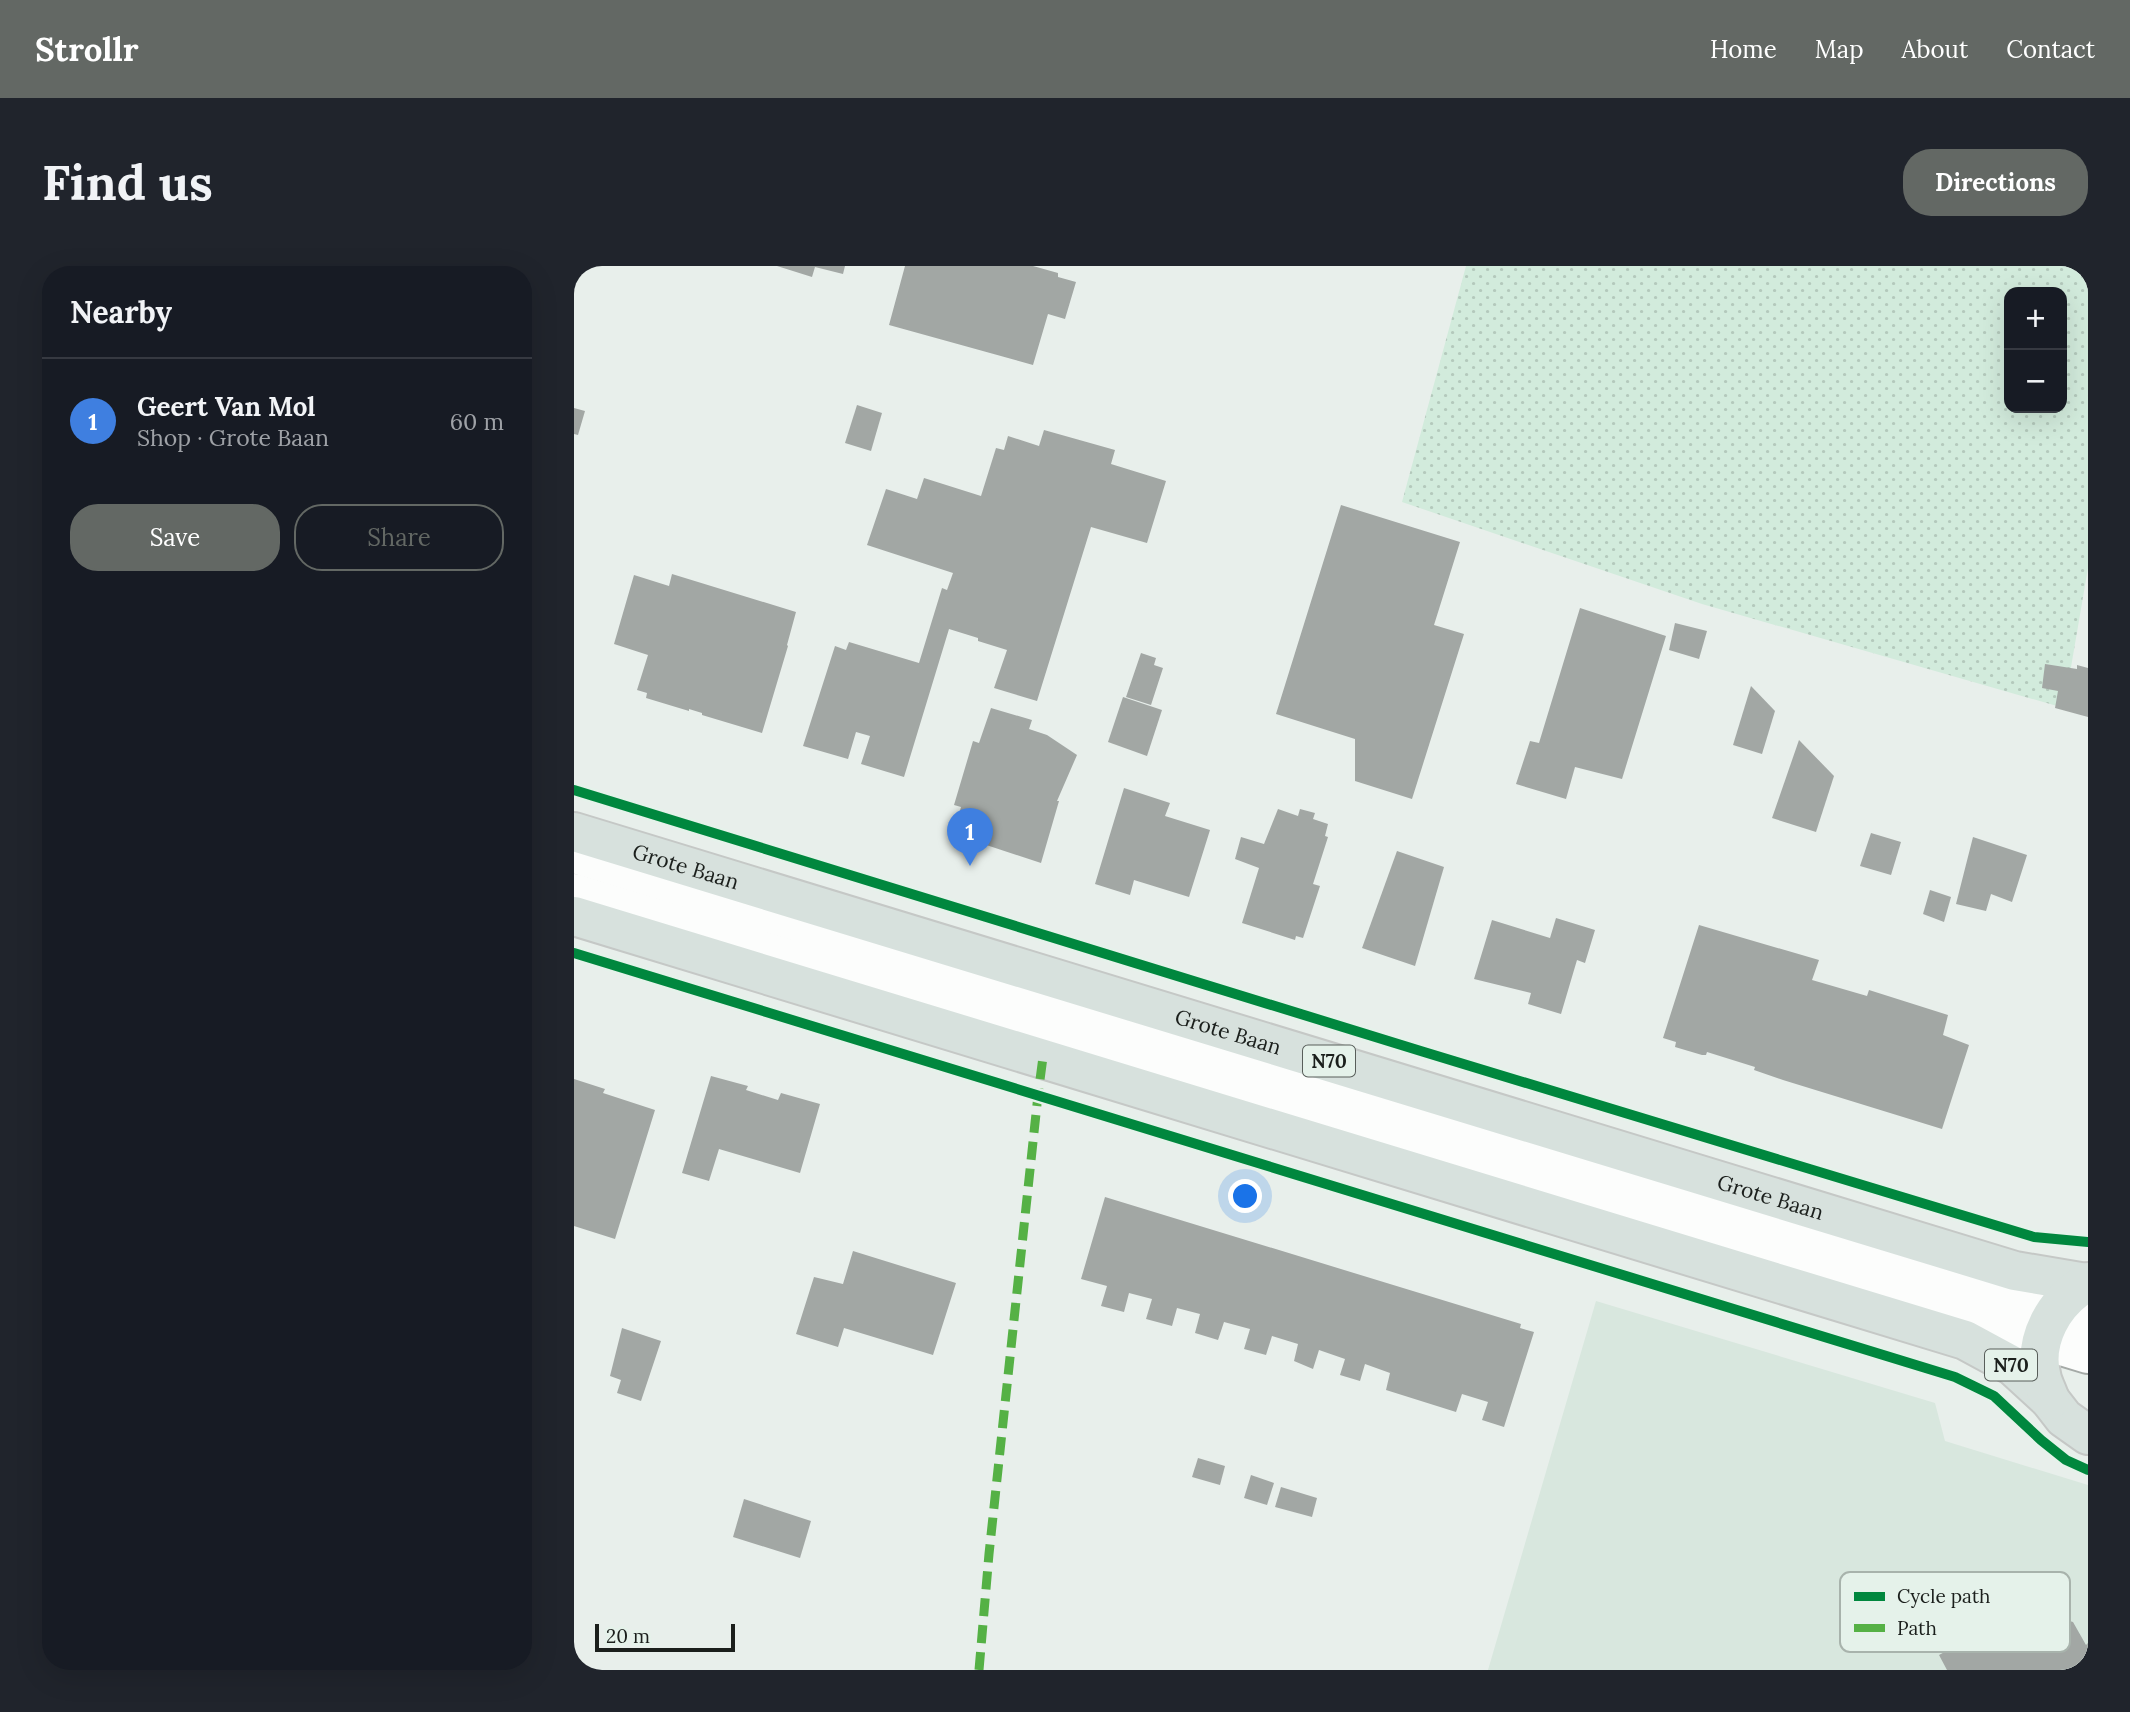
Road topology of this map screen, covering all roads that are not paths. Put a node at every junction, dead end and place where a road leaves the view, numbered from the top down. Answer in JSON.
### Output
{"nodes":[{"id":1,"x":574,"y":832,"type":"edge"},
{"id":2,"x":574,"y":854,"type":"edge"},
{"id":3,"x":574,"y":893,"type":"edge"},
{"id":4,"x":574,"y":916,"type":"edge"},
{"id":5,"x":2072,"y":1306,"type":"edge"},
{"id":6,"x":2088,"y":1354,"type":"edge"},
{"id":7,"x":2050,"y":1400,"type":"junction"},
{"id":8,"x":2088,"y":1436,"type":"edge"}],
"edges":[{"from":1,"to":5,"type":"main road","name":"Grote Baan","number":"N70"},
{"from":2,"to":5,"type":"lane","name":"Grote Baan"},
{"from":3,"to":5,"type":"lane","name":"Grote Baan"},
{"from":4,"to":7,"type":"main road","number":"N70"},
{"from":5,"to":6,"type":"lane","name":"Grote Baan"},
{"from":5,"to":7,"type":"main road","number":"N70"},
{"from":7,"to":8,"type":"main road","number":"N70"}]}
